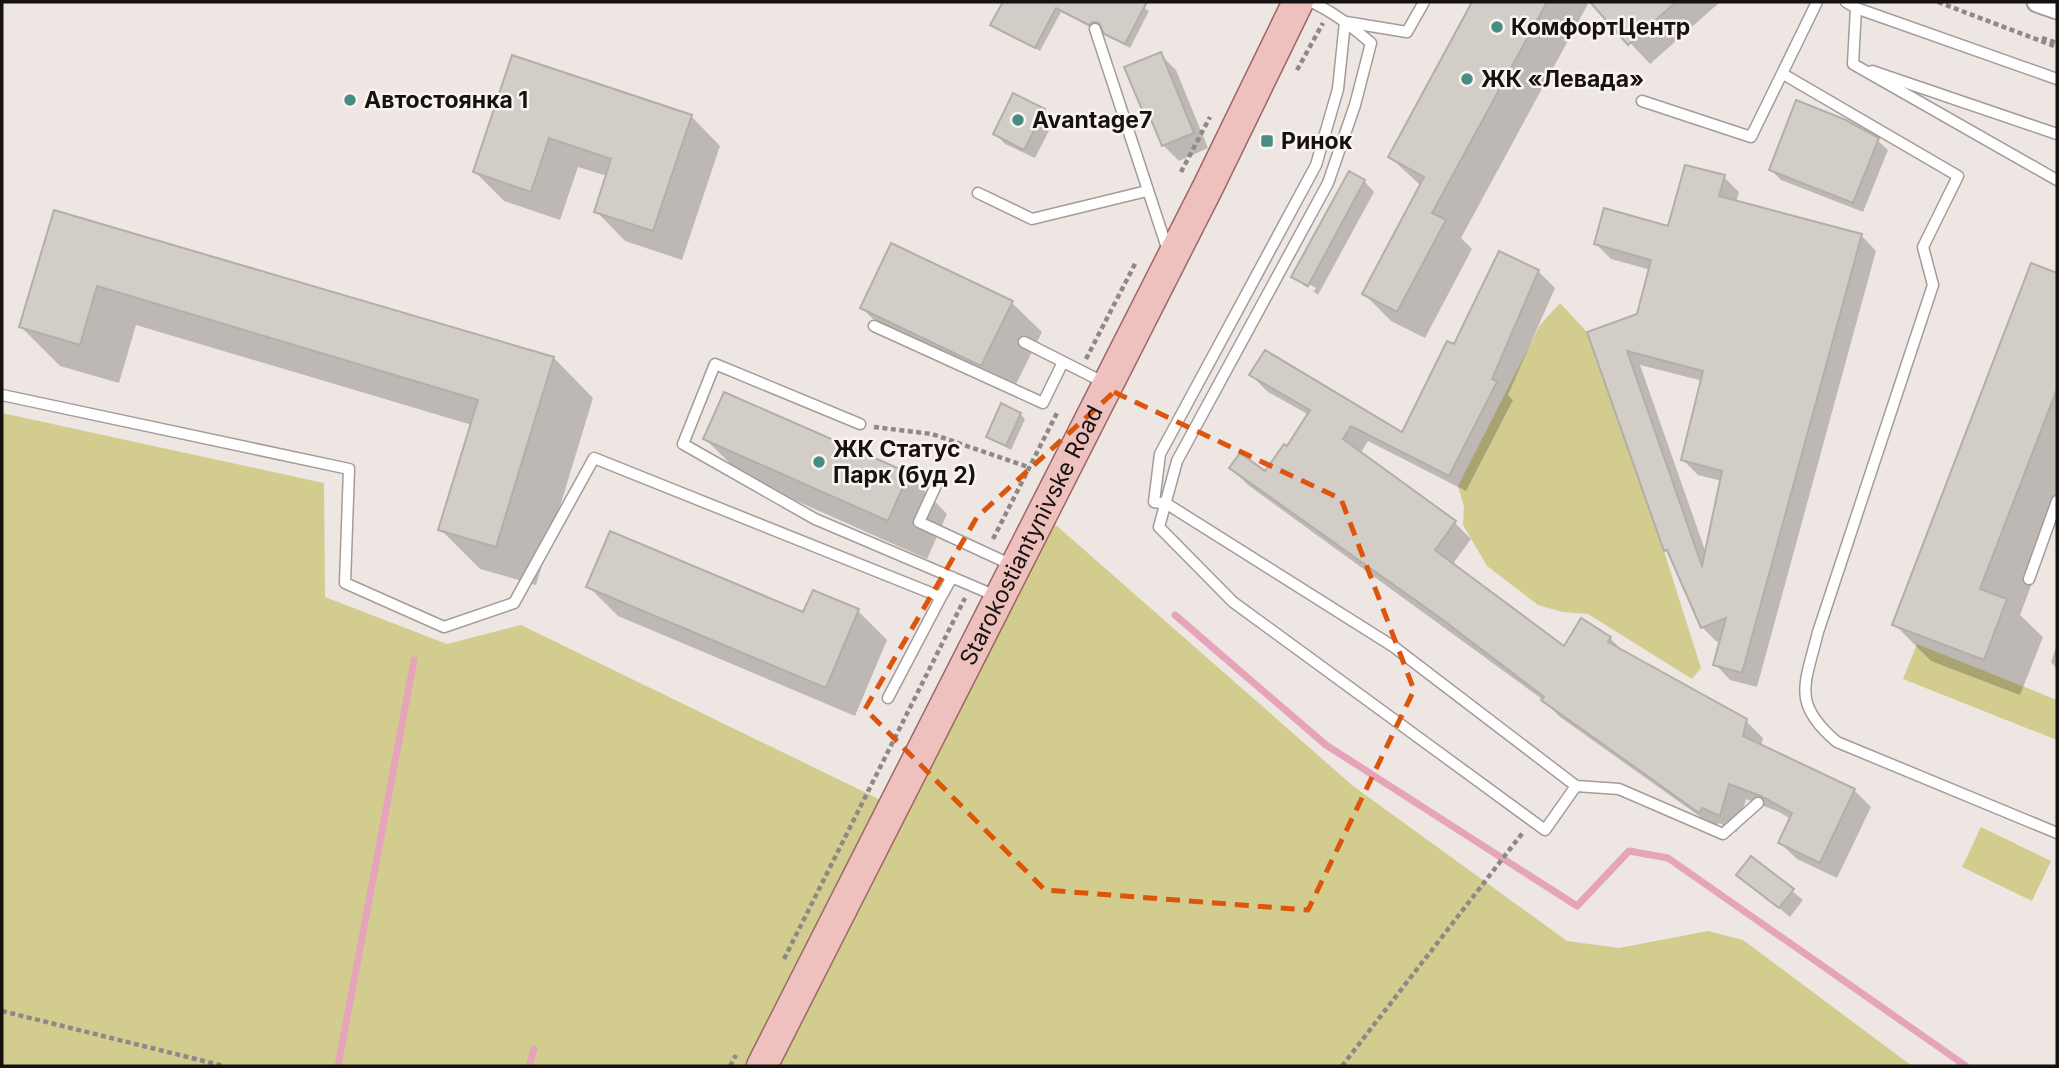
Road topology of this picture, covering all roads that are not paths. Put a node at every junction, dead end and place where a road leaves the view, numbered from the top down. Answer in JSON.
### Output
{"nodes":[{"id":1,"x":1297,"y":2,"type":"edge"},
{"id":2,"x":1311,"y":2,"type":"edge"},
{"id":3,"x":1424,"y":2,"type":"edge"},
{"id":4,"x":1817,"y":2,"type":"edge"},
{"id":5,"x":1846,"y":2,"type":"edge"},
{"id":6,"x":2036,"y":2,"type":"edge"},
{"id":7,"x":1856,"y":8,"type":"junction"},
{"id":8,"x":2057,"y":9,"type":"edge"},
{"id":9,"x":1345,"y":22,"type":"junction"},
{"id":10,"x":1095,"y":29,"type":"dead end"},
{"id":11,"x":1853,"y":64,"type":"junction"},
{"id":12,"x":1783,"y":74,"type":"junction"},
{"id":13,"x":2057,"y":79,"type":"edge"},
{"id":14,"x":1642,"y":100,"type":"dead end"},
{"id":15,"x":2057,"y":134,"type":"edge"},
{"id":16,"x":2057,"y":180,"type":"edge"},
{"id":17,"x":1147,"y":191,"type":"junction"},
{"id":18,"x":978,"y":193,"type":"dead end"},
{"id":19,"x":1170,"y":257,"type":"junction"},
{"id":20,"x":874,"y":326,"type":"dead end"},
{"id":21,"x":1024,"y":342,"type":"dead end"},
{"id":22,"x":1063,"y":362,"type":"junction"},
{"id":23,"x":1093,"y":377,"type":"junction"},
{"id":24,"x":2,"y":395,"type":"edge"},
{"id":25,"x":860,"y":424,"type":"road end"},
{"id":26,"x":938,"y":481,"type":"dead end"},
{"id":27,"x":2057,"y":501,"type":"edge"},
{"id":28,"x":1167,"y":504,"type":"junction"},
{"id":29,"x":1014,"y":566,"type":"junction"},
{"id":30,"x":952,"y":577,"type":"junction"},
{"id":31,"x":2029,"y":579,"type":"dead end"},
{"id":32,"x":984,"y":591,"type":"junction"},
{"id":33,"x":941,"y":597,"type":"junction"},
{"id":34,"x":888,"y":698,"type":"dead end"},
{"id":35,"x":1576,"y":786,"type":"junction"},
{"id":36,"x":1758,"y":803,"type":"dead end"},
{"id":37,"x":2057,"y":833,"type":"edge"},
{"id":38,"x":749,"y":1060,"type":"edge"}],
"edges":[{"from":1,"to":19,"type":"main road","name":"Starokostiantynivske Road"},
{"from":2,"to":9,"type":"lane"},
{"from":3,"to":9,"type":"lane"},
{"from":4,"to":12,"type":"lane"},
{"from":5,"to":7,"type":"lane"},
{"from":6,"to":8,"type":"street"},
{"from":7,"to":11,"type":"lane"},
{"from":7,"to":13,"type":"lane"},
{"from":9,"to":28,"type":"lane"},
{"from":9,"to":28,"type":"lane"},
{"from":10,"to":17,"type":"lane"},
{"from":11,"to":15,"type":"lane"},
{"from":11,"to":16,"type":"lane"},
{"from":12,"to":14,"type":"lane"},
{"from":12,"to":37,"type":"lane"},
{"from":17,"to":18,"type":"lane"},
{"from":17,"to":19,"type":"lane"},
{"from":19,"to":23,"type":"main road","name":"Starokostiantynivske Road"},
{"from":20,"to":22,"type":"lane"},
{"from":21,"to":22,"type":"lane"},
{"from":22,"to":23,"type":"lane"},
{"from":23,"to":29,"type":"main road","name":"Starokostiantynivske Road"},
{"from":24,"to":33,"type":"lane"},
{"from":25,"to":30,"type":"lane"},
{"from":26,"to":29,"type":"lane"},
{"from":27,"to":31,"type":"lane"},
{"from":28,"to":35,"type":"lane"},
{"from":28,"to":35,"type":"lane"},
{"from":29,"to":32,"type":"main road","name":"Starokostiantynivske Road"},
{"from":30,"to":32,"type":"lane"},
{"from":30,"to":33,"type":"lane"},
{"from":32,"to":38,"type":"main road","name":"Starokostiantynivske Road"},
{"from":33,"to":34,"type":"lane"},
{"from":35,"to":36,"type":"lane"}]}
